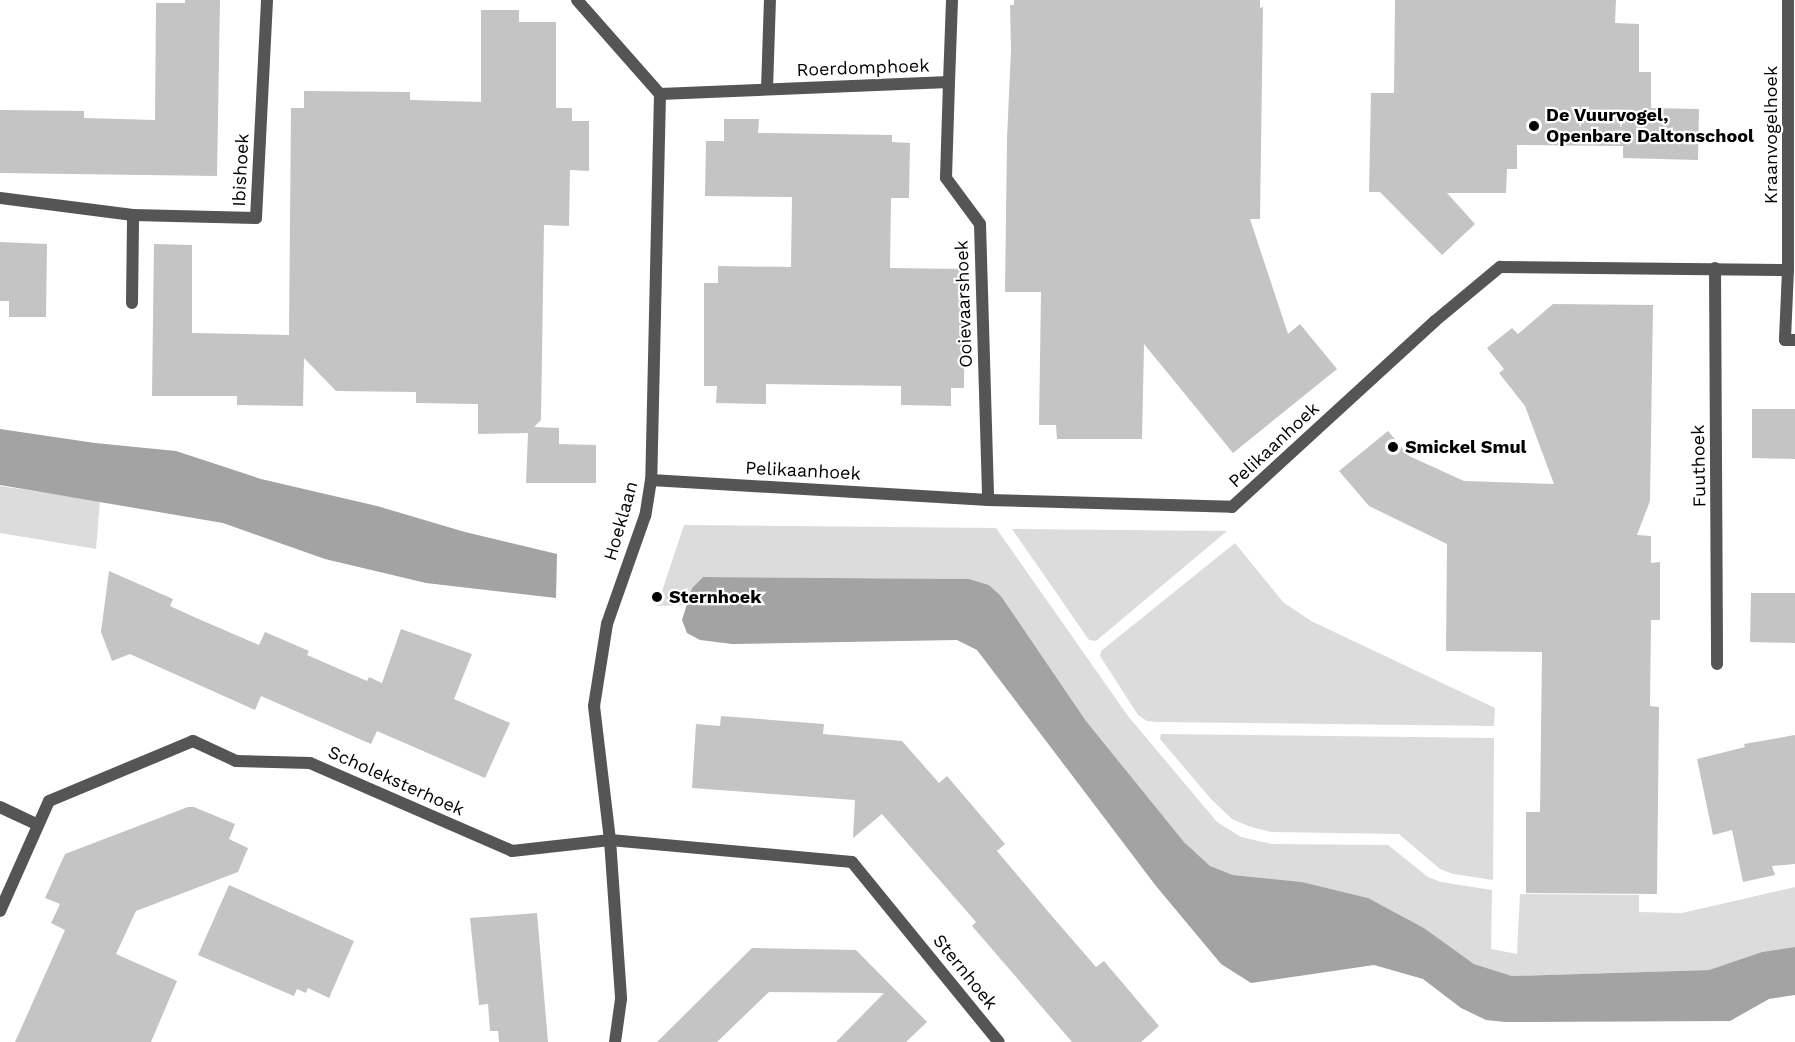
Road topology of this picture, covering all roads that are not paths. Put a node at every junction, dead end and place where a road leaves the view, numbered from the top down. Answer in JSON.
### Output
{"nodes":[{"id":1,"x":267,"y":0,"type":"edge"},
{"id":2,"x":577,"y":0,"type":"edge"},
{"id":3,"x":770,"y":0,"type":"edge"},
{"id":4,"x":952,"y":0,"type":"edge"},
{"id":5,"x":1788,"y":0,"type":"edge"},
{"id":6,"x":950,"y":82,"type":"junction"},
{"id":7,"x":767,"y":89,"type":"junction"},
{"id":8,"x":660,"y":94,"type":"junction"},
{"id":9,"x":0,"y":198,"type":"edge"},
{"id":10,"x":133,"y":215,"type":"junction"},
{"id":11,"x":1792,"y":250,"type":"edge"},
{"id":12,"x":1715,"y":268,"type":"junction"},
{"id":13,"x":1788,"y":270,"type":"junction"},
{"id":14,"x":132,"y":303,"type":"dead end"},
{"id":15,"x":1795,"y":340,"type":"edge"},
{"id":16,"x":651,"y":480,"type":"junction"},
{"id":17,"x":988,"y":500,"type":"junction"},
{"id":18,"x":1717,"y":664,"type":"dead end"},
{"id":19,"x":0,"y":807,"type":"edge"},
{"id":20,"x":38,"y":825,"type":"junction"},
{"id":21,"x":610,"y":840,"type":"junction"},
{"id":22,"x":0,"y":911,"type":"edge"},
{"id":23,"x":615,"y":1042,"type":"edge"},
{"id":24,"x":999,"y":1042,"type":"edge"}],
"edges":[{"from":1,"to":10,"type":"street","name":"Ibishoek"},
{"from":2,"to":8,"type":"street"},
{"from":3,"to":7,"type":"street"},
{"from":4,"to":6,"type":"street","name":"Roerdomphoek"},
{"from":5,"to":11,"type":"street","name":"Kraanvogelhoek"},
{"from":6,"to":7,"type":"street","name":"Roerdomphoek"},
{"from":6,"to":17,"type":"street","name":"Ooievaarshoek"},
{"from":7,"to":8,"type":"street","name":"Roerdomphoek"},
{"from":8,"to":16,"type":"street","name":"Hoeklaan"},
{"from":9,"to":10,"type":"street","name":"Ibishoek"},
{"from":10,"to":14,"type":"street"},
{"from":11,"to":13,"type":"street","name":"Kraanvogelhoek"},
{"from":12,"to":13,"type":"street","name":"Pelikaanhoek"},
{"from":12,"to":17,"type":"street","name":"Pelikaanhoek"},
{"from":12,"to":18,"type":"street","name":"Fuuthoek"},
{"from":13,"to":15,"type":"street"},
{"from":16,"to":17,"type":"street","name":"Pelikaanhoek"},
{"from":16,"to":21,"type":"street","name":"Hoeklaan"},
{"from":19,"to":20,"type":"street"},
{"from":20,"to":21,"type":"street","name":"Scholeksterhoek"},
{"from":20,"to":22,"type":"street","name":"Scholeksterhoek"},
{"from":21,"to":23,"type":"street","name":"Hoeklaan"},
{"from":21,"to":24,"type":"street","name":"Sternhoek"}]}
